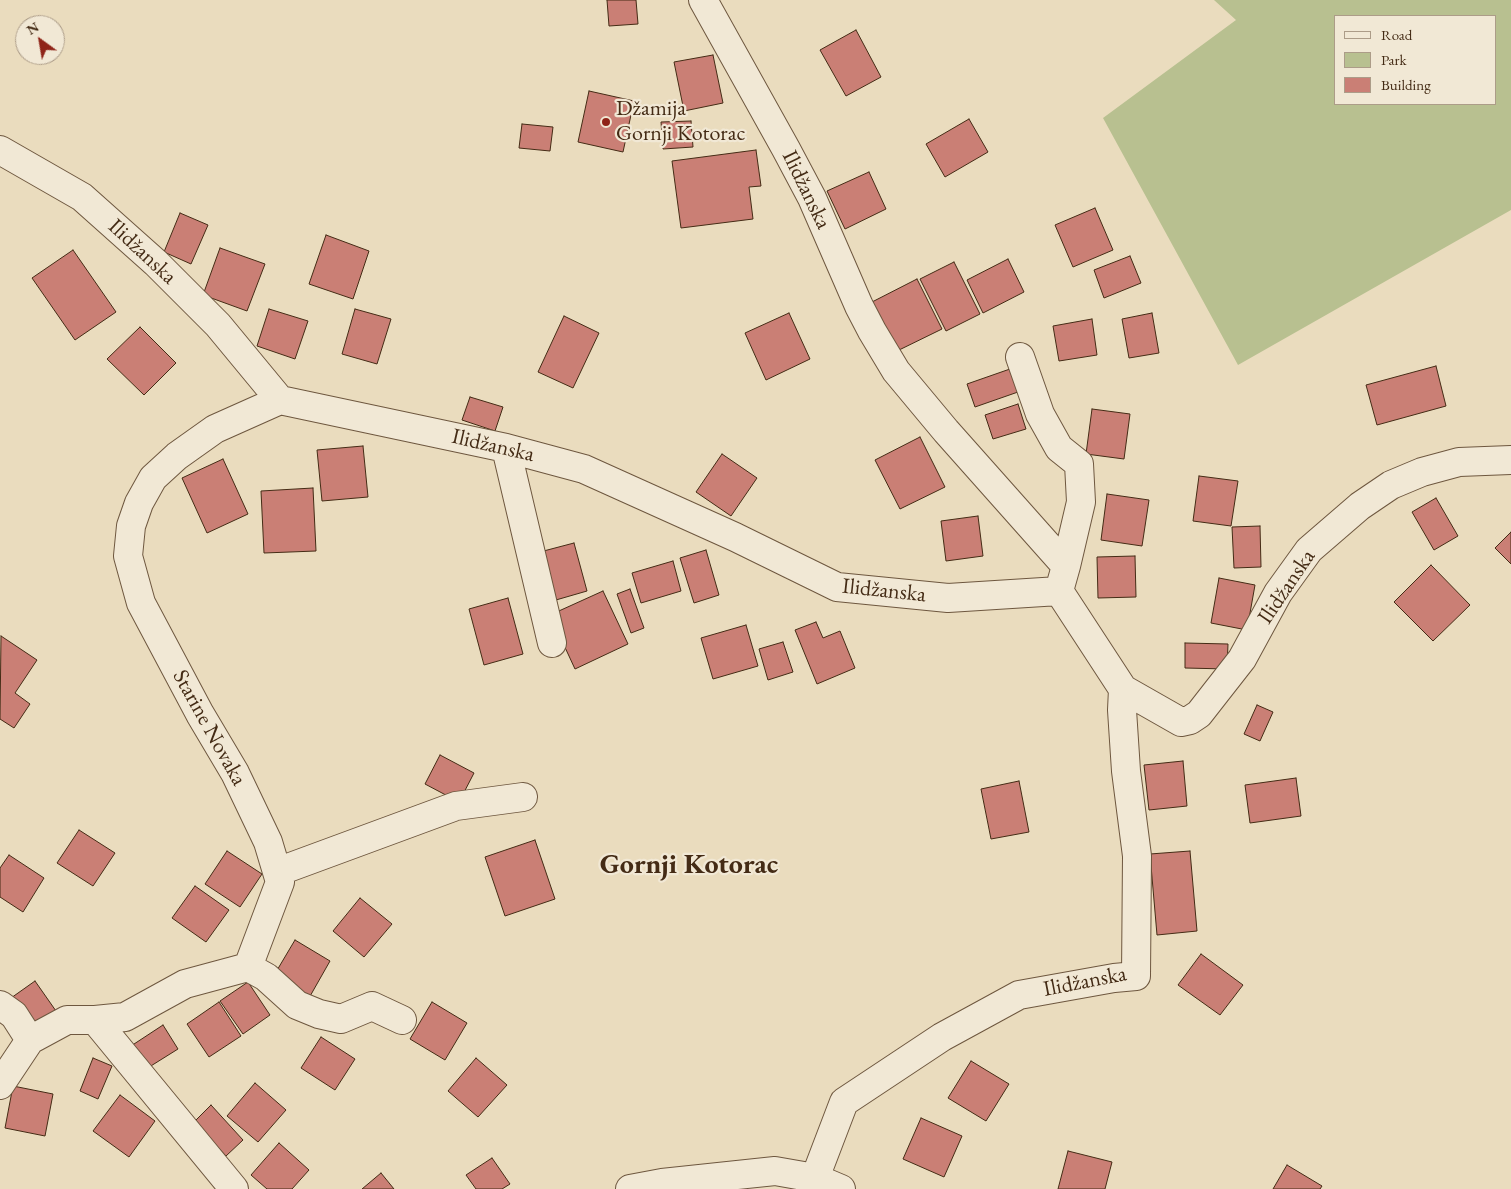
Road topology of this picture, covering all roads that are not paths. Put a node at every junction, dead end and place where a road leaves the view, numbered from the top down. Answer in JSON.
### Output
{"nodes":[{"id":1,"x":703,"y":0,"type":"edge"},
{"id":2,"x":0,"y":150,"type":"edge"},
{"id":3,"x":1020,"y":357,"type":"dead end"},
{"id":4,"x":280,"y":400,"type":"junction"},
{"id":5,"x":506,"y":448,"type":"junction"},
{"id":6,"x":1511,"y":460,"type":"edge"},
{"id":7,"x":1062,"y":578,"type":"junction"},
{"id":8,"x":552,"y":643,"type":"dead end"},
{"id":9,"x":1123,"y":689,"type":"junction"},
{"id":10,"x":523,"y":797,"type":"dead end"},
{"id":11,"x":277,"y":872,"type":"junction"},
{"id":12,"x":248,"y":968,"type":"junction"},
{"id":13,"x":0,"y":1005,"type":"edge"},
{"id":14,"x":95,"y":1020,"type":"junction"},
{"id":15,"x":402,"y":1020,"type":"dead end"},
{"id":16,"x":30,"y":1040,"type":"junction"},
{"id":17,"x":0,"y":1086,"type":"edge"},
{"id":18,"x":815,"y":1178,"type":"junction"},
{"id":19,"x":234,"y":1189,"type":"edge"},
{"id":20,"x":630,"y":1189,"type":"edge"},
{"id":21,"x":841,"y":1189,"type":"edge"}],
"edges":[{"from":1,"to":7,"type":"street","name":"Ilidžanska"},
{"from":2,"to":4,"type":"street","name":"Ilidžanska"},
{"from":3,"to":7,"type":"street"},
{"from":4,"to":5,"type":"street","name":"Ilidžanska"},
{"from":4,"to":11,"type":"street","name":"Starine Novaka"},
{"from":5,"to":7,"type":"street","name":"Ilidžanska"},
{"from":5,"to":8,"type":"street"},
{"from":6,"to":9,"type":"street","name":"Ilidžanska"},
{"from":7,"to":9,"type":"street","name":"Ilidžanska"},
{"from":9,"to":18,"type":"street","name":"Ilidžanska"},
{"from":10,"to":11,"type":"street"},
{"from":11,"to":12,"type":"street","name":"Starine Novaka"},
{"from":12,"to":14,"type":"street"},
{"from":12,"to":15,"type":"street"},
{"from":13,"to":16,"type":"street"},
{"from":14,"to":16,"type":"street"},
{"from":14,"to":19,"type":"street"},
{"from":16,"to":17,"type":"street"},
{"from":18,"to":20,"type":"street"},
{"from":18,"to":21,"type":"street"}]}
